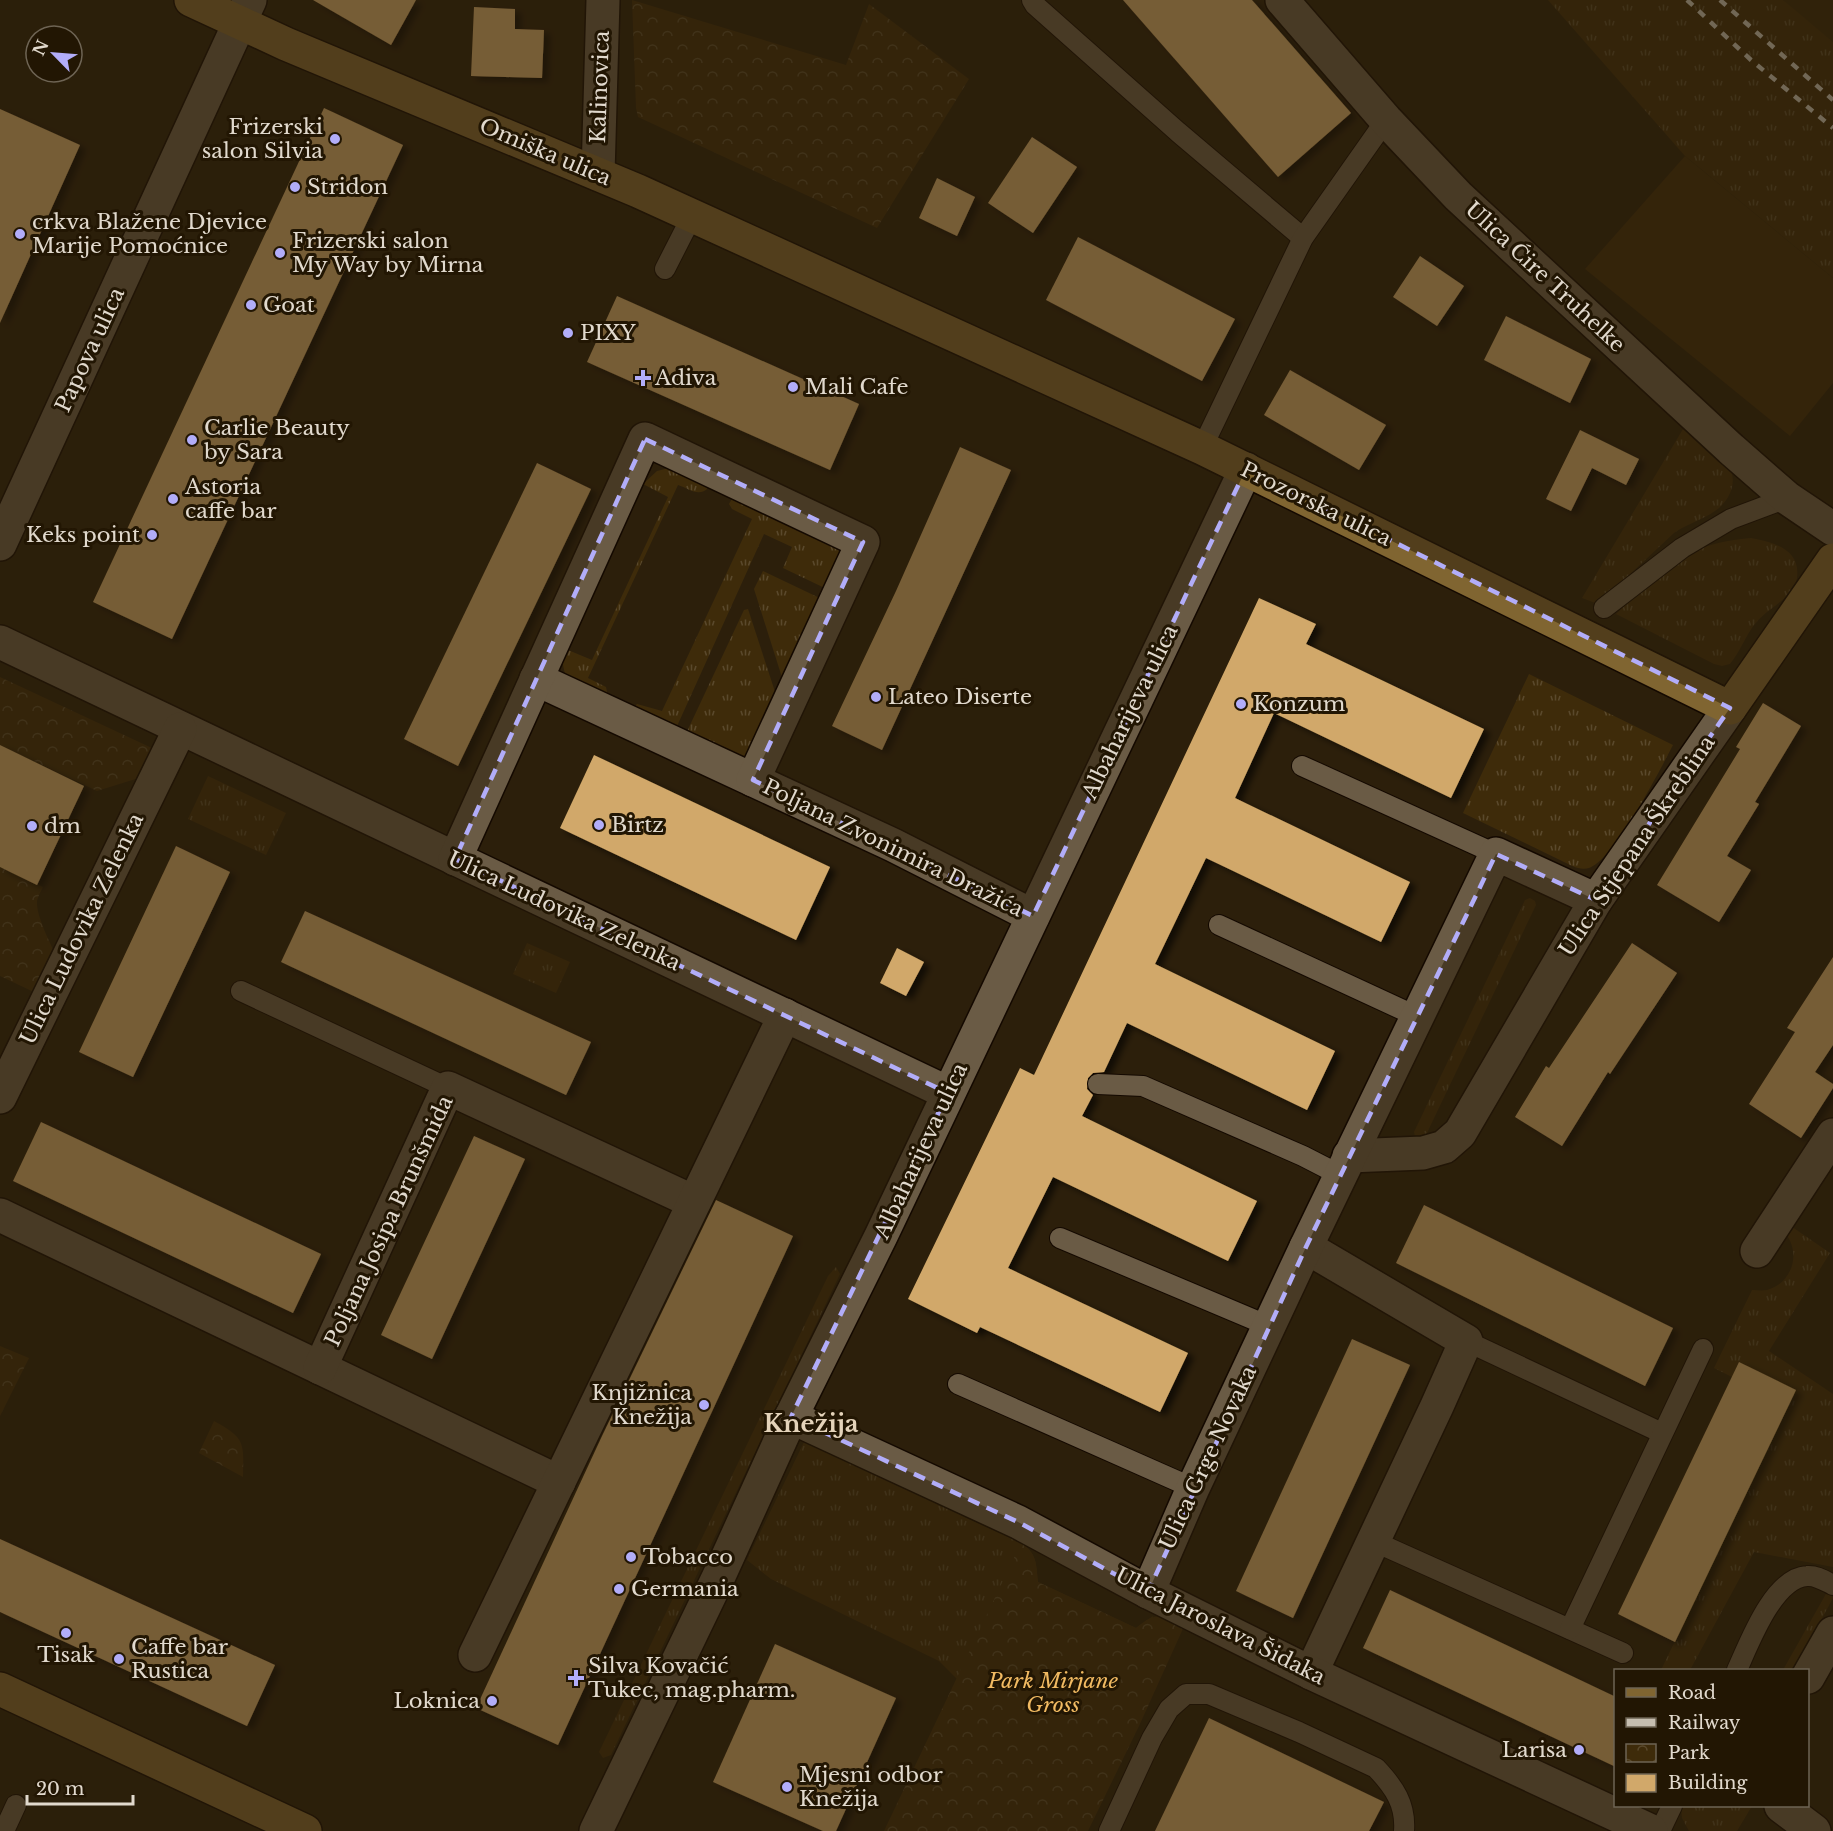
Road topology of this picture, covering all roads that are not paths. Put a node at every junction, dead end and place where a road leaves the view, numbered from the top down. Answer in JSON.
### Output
{"nodes":[{"id":1,"x":191,"y":0,"type":"edge"},
{"id":2,"x":603,"y":0,"type":"edge"},
{"id":3,"x":1032,"y":0,"type":"edge"},
{"id":4,"x":1282,"y":0,"type":"edge"},
{"id":5,"x":245,"y":12,"type":"edge"},
{"id":6,"x":1386,"y":120,"type":"junction"},
{"id":7,"x":598,"y":174,"type":"junction"},
{"id":8,"x":692,"y":216,"type":"junction"},
{"id":9,"x":1303,"y":238,"type":"junction"},
{"id":10,"x":665,"y":269,"type":"dead end"},
{"id":11,"x":897,"y":309,"type":"joint"},
{"id":12,"x":1202,"y":448,"type":"junction"},
{"id":13,"x":1246,"y":469,"type":"junction"},
{"id":14,"x":1787,"y":498,"type":"junction"},
{"id":15,"x":1833,"y":529,"type":"edge"},
{"id":16,"x":0,"y":544,"type":"edge"},
{"id":17,"x":1833,"y":560,"type":"edge"},
{"id":18,"x":1604,"y":608,"type":"dead end"},
{"id":19,"x":0,"y":642,"type":"edge"},
{"id":20,"x":536,"y":679,"type":"junction"},
{"id":21,"x":1730,"y":708,"type":"junction"},
{"id":22,"x":180,"y":729,"type":"junction"},
{"id":23,"x":1302,"y":766,"type":"dead end"},
{"id":24,"x":753,"y":780,"type":"junction"},
{"id":25,"x":1496,"y":854,"type":"junction"},
{"id":26,"x":455,"y":859,"type":"junction"},
{"id":27,"x":1596,"y":900,"type":"junction"},
{"id":28,"x":1033,"y":916,"type":"junction"},
{"id":29,"x":1219,"y":925,"type":"dead end"},
{"id":30,"x":241,"y":991,"type":"dead end"},
{"id":31,"x":785,"y":1016,"type":"junction"},
{"id":32,"x":1416,"y":1016,"type":"junction"},
{"id":33,"x":1098,"y":1084,"type":"dead end"},
{"id":34,"x":448,"y":1088,"type":"junction"},
{"id":35,"x":948,"y":1093,"type":"junction"},
{"id":36,"x":0,"y":1097,"type":"edge"},
{"id":37,"x":1833,"y":1135,"type":"edge"},
{"id":38,"x":1345,"y":1165,"type":"junction"},
{"id":39,"x":694,"y":1202,"type":"junction"},
{"id":40,"x":0,"y":1215,"type":"edge"},
{"id":41,"x":1060,"y":1238,"type":"dead end"},
{"id":42,"x":1306,"y":1247,"type":"junction"},
{"id":43,"x":1757,"y":1251,"type":"dead end"},
{"id":44,"x":1269,"y":1326,"type":"junction"},
{"id":45,"x":1466,"y":1341,"type":"junction"},
{"id":46,"x":1703,"y":1349,"type":"dead end"},
{"id":47,"x":320,"y":1368,"type":"junction"},
{"id":48,"x":958,"y":1384,"type":"dead end"},
{"id":49,"x":791,"y":1417,"type":"junction"},
{"id":50,"x":1662,"y":1433,"type":"junction"},
{"id":51,"x":559,"y":1482,"type":"junction"},
{"id":52,"x":1193,"y":1488,"type":"junction"},
{"id":53,"x":1373,"y":1541,"type":"junction"},
{"id":54,"x":1833,"y":1585,"type":"edge"},
{"id":55,"x":1148,"y":1592,"type":"junction"},
{"id":56,"x":1570,"y":1629,"type":"junction"},
{"id":57,"x":1833,"y":1633,"type":"edge"},
{"id":58,"x":1623,"y":1653,"type":"dead end"},
{"id":59,"x":475,"y":1655,"type":"dead end"},
{"id":60,"x":1738,"y":1669,"type":"edge"},
{"id":61,"x":1311,"y":1673,"type":"junction"},
{"id":62,"x":1809,"y":1675,"type":"edge"},
{"id":63,"x":0,"y":1689,"type":"edge"},
{"id":64,"x":16,"y":1805,"type":"dead end"},
{"id":65,"x":1672,"y":1807,"type":"edge"},
{"id":66,"x":1782,"y":1807,"type":"edge"},
{"id":67,"x":4,"y":1831,"type":"edge"},
{"id":68,"x":305,"y":1831,"type":"edge"},
{"id":69,"x":596,"y":1831,"type":"edge"},
{"id":70,"x":1109,"y":1831,"type":"edge"},
{"id":71,"x":1404,"y":1831,"type":"edge"},
{"id":72,"x":1651,"y":1831,"type":"edge"},
{"id":73,"x":1660,"y":1831,"type":"edge"},
{"id":74,"x":1814,"y":1831,"type":"edge"}],
"edges":[{"from":1,"to":5,"type":"street","name":"Omiška ulica"},
{"from":2,"to":7,"type":"street","name":"Kalinovica"},
{"from":3,"to":9,"type":"lane"},
{"from":4,"to":6,"type":"street","name":"Ulica Ćire Truhelke"},
{"from":5,"to":7,"type":"street","name":"Omiška ulica"},
{"from":5,"to":16,"type":"street","name":"Papova ulica"},
{"from":6,"to":9,"type":"lane"},
{"from":6,"to":14,"type":"street","name":"Ulica Ćire Truhelke"},
{"from":7,"to":8,"type":"street","name":"Omiška ulica"},
{"from":8,"to":10,"type":"lane"},
{"from":8,"to":11,"type":"street","name":"Omiška ulica"},
{"from":9,"to":12,"type":"lane"},
{"from":11,"to":12,"type":"street","name":"Prozorska ulica"},
{"from":12,"to":13,"type":"street","name":"Prozorska ulica"},
{"from":13,"to":21,"type":"street","name":"Prozorska ulica"},
{"from":13,"to":28,"type":"street","name":"Albaharijeva ulica"},
{"from":14,"to":15,"type":"street","name":"Ulica Ćire Truhelke"},
{"from":14,"to":18,"type":"lane"},
{"from":17,"to":21,"type":"street","name":"Ulica Stjepana Škreblina"},
{"from":19,"to":22,"type":"street","name":"Ulica Ludovika Zelenka"},
{"from":20,"to":24,"type":"street","name":"Poljana Zvonimira Dražića"},
{"from":20,"to":24,"type":"street","name":"Poljana Zvonimira Dražića"},
{"from":20,"to":26,"type":"street","name":"Poljana Zvonimira Dražića"},
{"from":21,"to":27,"type":"street","name":"Ulica Stjepana Škreblina"},
{"from":22,"to":26,"type":"street","name":"Ulica Ludovika Zelenka"},
{"from":22,"to":36,"type":"street","name":"Ulica Ludovika Zelenka"},
{"from":23,"to":25,"type":"lane"},
{"from":24,"to":28,"type":"street","name":"Poljana Zvonimira Dražića"},
{"from":25,"to":27,"type":"street"},
{"from":25,"to":32,"type":"street","name":"Ulica Grge Novaka"},
{"from":26,"to":31,"type":"street","name":"Ulica Ludovika Zelenka"},
{"from":27,"to":38,"type":"street","name":"Ulica Stjepana Škreblina"},
{"from":28,"to":35,"type":"street","name":"Albaharijeva ulica"},
{"from":29,"to":32,"type":"lane"},
{"from":30,"to":34,"type":"lane"},
{"from":31,"to":35,"type":"street","name":"Ulica Ludovika Zelenka"},
{"from":31,"to":39,"type":"street"},
{"from":32,"to":38,"type":"street","name":"Ulica Grge Novaka"},
{"from":33,"to":38,"type":"lane"},
{"from":34,"to":39,"type":"street","name":"Poljana Josipa Brunšmida"},
{"from":34,"to":47,"type":"street","name":"Poljana Josipa Brunšmida"},
{"from":35,"to":49,"type":"street","name":"Albaharijeva ulica"},
{"from":37,"to":43,"type":"street"},
{"from":38,"to":42,"type":"street","name":"Ulica Grge Novaka"},
{"from":39,"to":51,"type":"street"},
{"from":40,"to":47,"type":"street","name":"Poljana Josipa Brunšmida"},
{"from":41,"to":44,"type":"lane"},
{"from":42,"to":44,"type":"street","name":"Ulica Grge Novaka"},
{"from":42,"to":45,"type":"street"},
{"from":44,"to":52,"type":"street","name":"Ulica Grge Novaka"},
{"from":45,"to":50,"type":"lane"},
{"from":45,"to":53,"type":"street"},
{"from":46,"to":50,"type":"lane"},
{"from":47,"to":51,"type":"street","name":"Poljana Josipa Brunšmida"},
{"from":48,"to":52,"type":"lane"},
{"from":49,"to":55,"type":"street","name":"Ulica Jaroslava Šidaka"},
{"from":49,"to":69,"type":"street","name":"Albaharijeva ulica"},
{"from":50,"to":56,"type":"lane"},
{"from":51,"to":59,"type":"street"},
{"from":52,"to":55,"type":"street","name":"Ulica Grge Novaka"},
{"from":53,"to":56,"type":"lane"},
{"from":53,"to":61,"type":"street"},
{"from":54,"to":60,"type":"lane"},
{"from":55,"to":61,"type":"street","name":"Ulica Jaroslava Šidaka"},
{"from":56,"to":58,"type":"lane"},
{"from":57,"to":62,"type":"street"},
{"from":61,"to":72,"type":"street","name":"Ulica Jaroslava Šidaka"},
{"from":63,"to":68,"type":"street"},
{"from":64,"to":67,"type":"lane"},
{"from":65,"to":73,"type":"lane"},
{"from":66,"to":74,"type":"street"},
{"from":70,"to":71,"type":"lane"}]}
